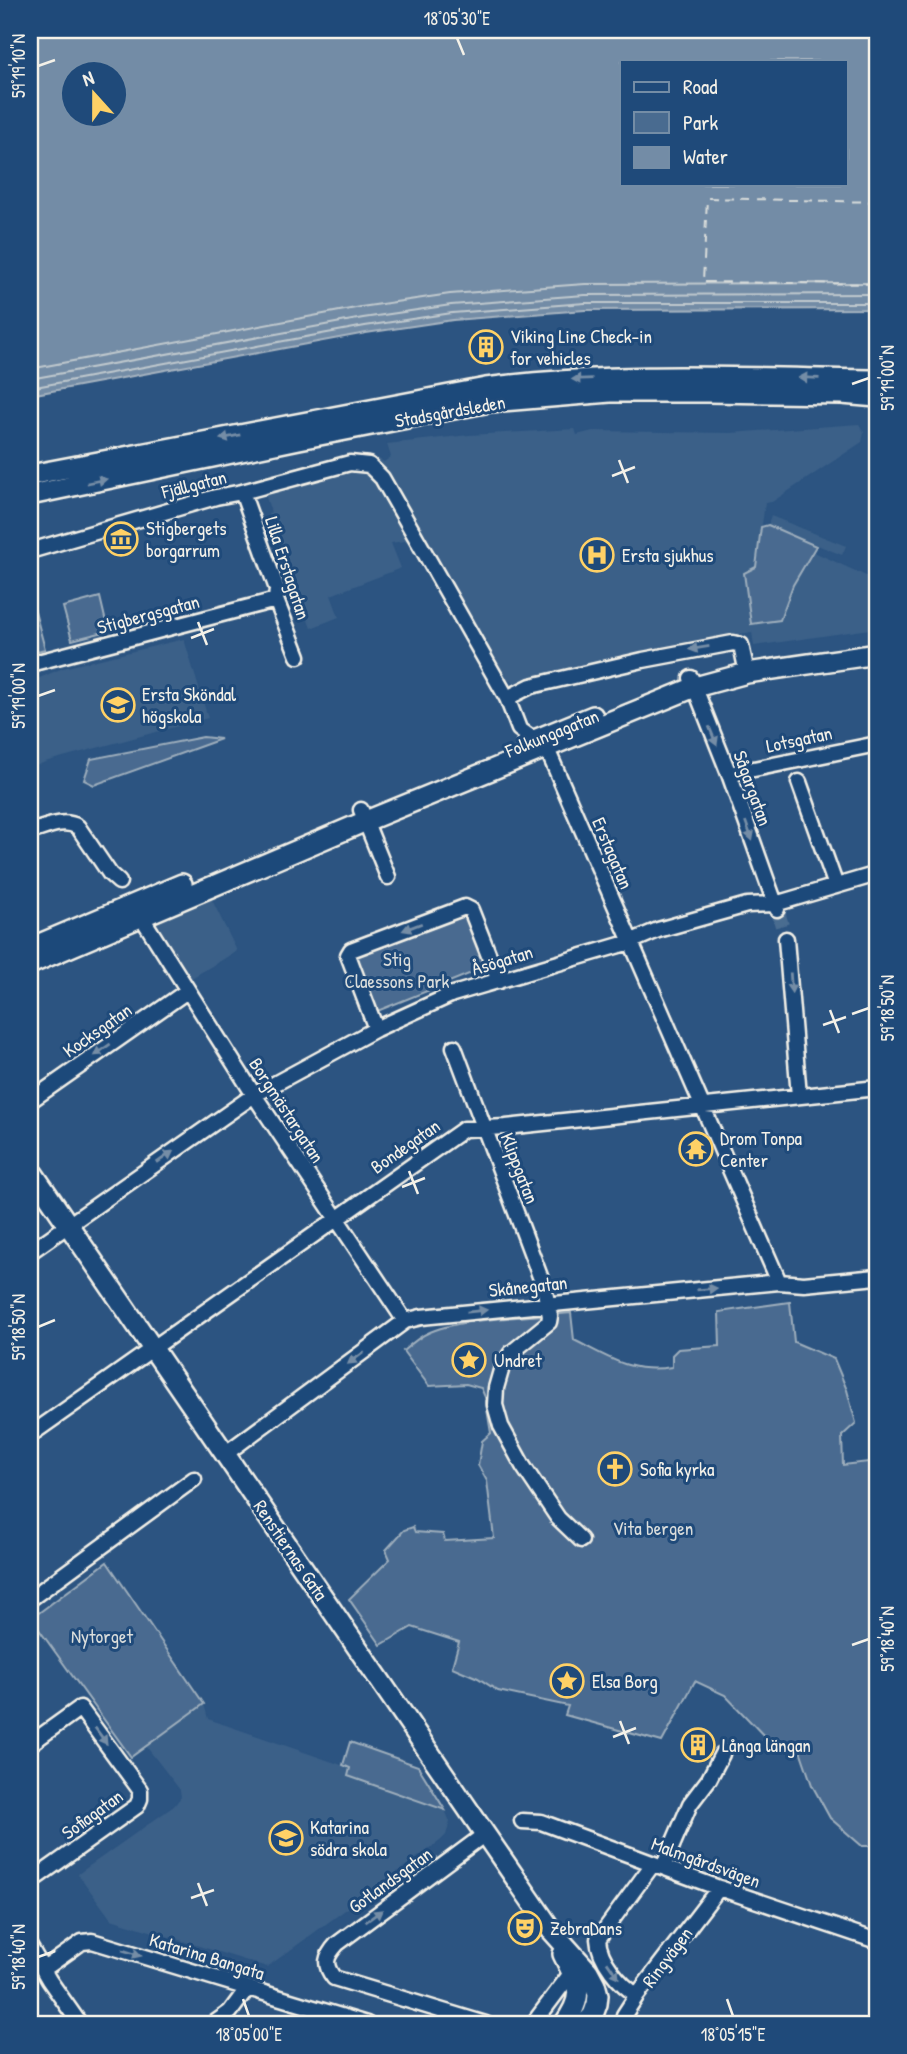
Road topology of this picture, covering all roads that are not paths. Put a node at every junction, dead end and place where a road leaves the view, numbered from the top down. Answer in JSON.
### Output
{"nodes":[{"id":1,"x":877,"y":380,"type":"edge"},
{"id":2,"x":877,"y":397,"type":"edge"},
{"id":3,"x":369,"y":465,"type":"joint"},
{"id":4,"x":30,"y":475,"type":"edge"},
{"id":5,"x":242,"y":492,"type":"junction"},
{"id":6,"x":30,"y":495,"type":"edge"},
{"id":7,"x":30,"y":551,"type":"edge"},
{"id":8,"x":276,"y":600,"type":"junction"},
{"id":9,"x":877,"y":642,"type":"edge"},
{"id":10,"x":877,"y":654,"type":"edge"},
{"id":11,"x":298,"y":656,"type":"dead end"},
{"id":12,"x":30,"y":664,"type":"edge"},
{"id":13,"x":746,"y":668,"type":"junction"},
{"id":14,"x":693,"y":682,"type":"junction"},
{"id":15,"x":507,"y":698,"type":"junction"},
{"id":16,"x":877,"y":744,"type":"edge"},
{"id":17,"x":540,"y":745,"type":"junction"},
{"id":18,"x":729,"y":774,"type":"junction"},
{"id":19,"x":799,"y":782,"type":"dead end"},
{"id":20,"x":363,"y":816,"type":"junction"},
{"id":21,"x":30,"y":832,"type":"edge"},
{"id":22,"x":877,"y":874,"type":"edge"},
{"id":23,"x":388,"y":877,"type":"dead end"},
{"id":24,"x":119,"y":882,"type":"dead end"},
{"id":25,"x":835,"y":886,"type":"junction"},
{"id":26,"x":776,"y":908,"type":"junction"},
{"id":27,"x":141,"y":916,"type":"junction"},
{"id":28,"x":786,"y":939,"type":"tunnel mouth"},
{"id":29,"x":630,"y":942,"type":"junction"},
{"id":30,"x":30,"y":948,"type":"edge"},
{"id":31,"x":30,"y":964,"type":"edge"},
{"id":32,"x":499,"y":981,"type":"junction"},
{"id":33,"x":187,"y":991,"type":"junction"},
{"id":34,"x":376,"y":1029,"type":"junction"},
{"id":35,"x":454,"y":1047,"type":"dead end"},
{"id":36,"x":877,"y":1088,"type":"edge"},
{"id":37,"x":254,"y":1095,"type":"junction"},
{"id":38,"x":799,"y":1097,"type":"junction"},
{"id":39,"x":30,"y":1101,"type":"edge"},
{"id":40,"x":701,"y":1107,"type":"junction"},
{"id":41,"x":483,"y":1127,"type":"junction"},
{"id":42,"x":30,"y":1169,"type":"edge"},
{"id":43,"x":335,"y":1219,"type":"junction"},
{"id":44,"x":68,"y":1225,"type":"junction"},
{"id":45,"x":30,"y":1252,"type":"edge"},
{"id":46,"x":877,"y":1277,"type":"edge"},
{"id":47,"x":779,"y":1282,"type":"junction"},
{"id":48,"x":548,"y":1303,"type":"junction"},
{"id":49,"x":405,"y":1321,"type":"junction"},
{"id":50,"x":152,"y":1349,"type":"junction"},
{"id":51,"x":30,"y":1435,"type":"edge"},
{"id":52,"x":225,"y":1454,"type":"junction"},
{"id":53,"x":194,"y":1479,"type":"dead end"},
{"id":54,"x":581,"y":1540,"type":"dead end"},
{"id":55,"x":30,"y":1599,"type":"edge"},
{"id":56,"x":30,"y":1744,"type":"edge"},
{"id":57,"x":722,"y":1754,"type":"dead end"},
{"id":58,"x":522,"y":1821,"type":"dead end"},
{"id":59,"x":485,"y":1834,"type":"junction"},
{"id":60,"x":658,"y":1865,"type":"junction"},
{"id":61,"x":30,"y":1882,"type":"edge"},
{"id":62,"x":719,"y":1888,"type":"junction"},
{"id":63,"x":877,"y":1941,"type":"edge"},
{"id":64,"x":30,"y":1947,"type":"edge"},
{"id":65,"x":38,"y":1964,"type":"edge"},
{"id":66,"x":573,"y":1965,"type":"junction"},
{"id":67,"x":247,"y":1989,"type":"junction"},
{"id":68,"x":637,"y":1995,"type":"junction"},
{"id":69,"x":80,"y":2024,"type":"edge"},
{"id":70,"x":213,"y":2024,"type":"edge"},
{"id":71,"x":367,"y":2024,"type":"edge"},
{"id":72,"x":485,"y":2024,"type":"edge"},
{"id":73,"x":533,"y":2024,"type":"edge"},
{"id":74,"x":564,"y":2024,"type":"edge"},
{"id":75,"x":585,"y":2024,"type":"edge"},
{"id":76,"x":623,"y":2024,"type":"edge"}],
"edges":[{"from":1,"to":4,"type":"street","name":"Stadsgårdsleden","one_way":true},
{"from":6,"to":2,"type":"street","name":"Stadsgårdsleden","one_way":true},
{"from":3,"to":5,"type":"street","name":"Fjällgatan"},
{"from":3,"to":15,"type":"street","name":"Erstagatan"},
{"from":5,"to":7,"type":"street","name":"Fjällgatan"},
{"from":5,"to":8,"type":"street","name":"Lilla Erstagatan"},
{"from":8,"to":11,"type":"street","name":"Lilla Erstagatan"},
{"from":8,"to":12,"type":"street","name":"Stigbergsgatan"},
{"from":9,"to":13,"type":"street","name":"Folkungagatan"},
{"from":10,"to":13,"type":"street","name":"Folkungagatan"},
{"from":13,"to":14,"type":"street","name":"Folkungagatan"},
{"from":13,"to":15,"type":"street","one_way":true},
{"from":14,"to":17,"type":"street","name":"Folkungagatan"},
{"from":14,"to":18,"type":"street","name":"Sågargatan","one_way":true},
{"from":15,"to":17,"type":"street","name":"Erstagatan"},
{"from":16,"to":18,"type":"street","name":"Lotsgatan"},
{"from":17,"to":20,"type":"street","name":"Folkungagatan"},
{"from":17,"to":29,"type":"street","name":"Erstagatan"},
{"from":18,"to":26,"type":"street","name":"Sågargatan","one_way":true},
{"from":19,"to":25,"type":"street"},
{"from":20,"to":23,"type":"street"},
{"from":20,"to":27,"type":"street","name":"Folkungagatan"},
{"from":20,"to":30,"type":"street","name":"Folkungagatan"},
{"from":21,"to":24,"type":"street"},
{"from":22,"to":25,"type":"street","name":"Åsögatan"},
{"from":25,"to":26,"type":"street","name":"Åsögatan"},
{"from":26,"to":29,"type":"street","name":"Åsögatan"},
{"from":27,"to":31,"type":"street","name":"Folkungagatan"},
{"from":27,"to":33,"type":"street","name":"Borgmästargatan"},
{"from":28,"to":38,"type":"street","one_way":true},
{"from":29,"to":32,"type":"street","name":"Åsögatan"},
{"from":29,"to":40,"type":"street","name":"Erstagatan"},
{"from":32,"to":34,"type":"street","name":"Åsögatan"},
{"from":32,"to":34,"type":"street","one_way":true},
{"from":33,"to":37,"type":"street","name":"Borgmästargatan"},
{"from":33,"to":39,"type":"street","name":"Kocksgatan","one_way":true},
{"from":34,"to":37,"type":"street","name":"Åsögatan"},
{"from":35,"to":41,"type":"street","name":"Klippgatan"},
{"from":36,"to":38,"type":"street","name":"Bondegatan"},
{"from":37,"to":43,"type":"street","name":"Borgmästargatan"},
{"from":44,"to":37,"type":"street","name":"Åsögatan","one_way":true},
{"from":38,"to":40,"type":"street","name":"Bondegatan"},
{"from":40,"to":41,"type":"street","name":"Bondegatan"},
{"from":40,"to":47,"type":"street","name":"Erstagatan"},
{"from":41,"to":43,"type":"street","name":"Bondegatan"},
{"from":41,"to":48,"type":"street","name":"Klippgatan"},
{"from":42,"to":44,"type":"street","name":"Renstiernas Gata"},
{"from":43,"to":49,"type":"street","name":"Borgmästargatan"},
{"from":43,"to":50,"type":"street","name":"Bondegatan"},
{"from":44,"to":45,"type":"street","name":"Åsögatan"},
{"from":44,"to":50,"type":"street","name":"Renstiernas Gata"},
{"from":46,"to":47,"type":"street","name":"Skånegatan"},
{"from":48,"to":47,"type":"street","name":"Skånegatan","one_way":true},
{"from":49,"to":48,"type":"street","name":"Skånegatan","one_way":true},
{"from":48,"to":54,"type":"street"},
{"from":49,"to":52,"type":"street","name":"Skånegatan","one_way":true},
{"from":50,"to":51,"type":"street","name":"Bondegatan"},
{"from":50,"to":52,"type":"street","name":"Renstiernas Gata"},
{"from":52,"to":59,"type":"street","name":"Renstiernas Gata"},
{"from":53,"to":55,"type":"street"},
{"from":56,"to":61,"type":"street","name":"Sofiagatan","one_way":true},
{"from":57,"to":60,"type":"street"},
{"from":58,"to":60,"type":"street","name":"Malmgårdsvägen"},
{"from":59,"to":66,"type":"street","name":"Renstiernas Gata"},
{"from":72,"to":59,"type":"street","name":"Gotlandsgatan","one_way":true},
{"from":60,"to":62,"type":"street","name":"Malmgårdsvägen"},
{"from":60,"to":68,"type":"street","name":"Ringvägen","one_way":true},
{"from":62,"to":63,"type":"street","name":"Malmgårdsvägen"},
{"from":62,"to":68,"type":"street","name":"Ringvägen"},
{"from":64,"to":65,"type":"street"},
{"from":65,"to":67,"type":"street","name":"Katarina Bangata","one_way":true},
{"from":65,"to":69,"type":"street"},
{"from":66,"to":73,"type":"street"},
{"from":66,"to":74,"type":"street"},
{"from":66,"to":75,"type":"street"},
{"from":67,"to":70,"type":"street"},
{"from":67,"to":71,"type":"street","name":"Katarina Bangata"},
{"from":68,"to":76,"type":"street"}]}
